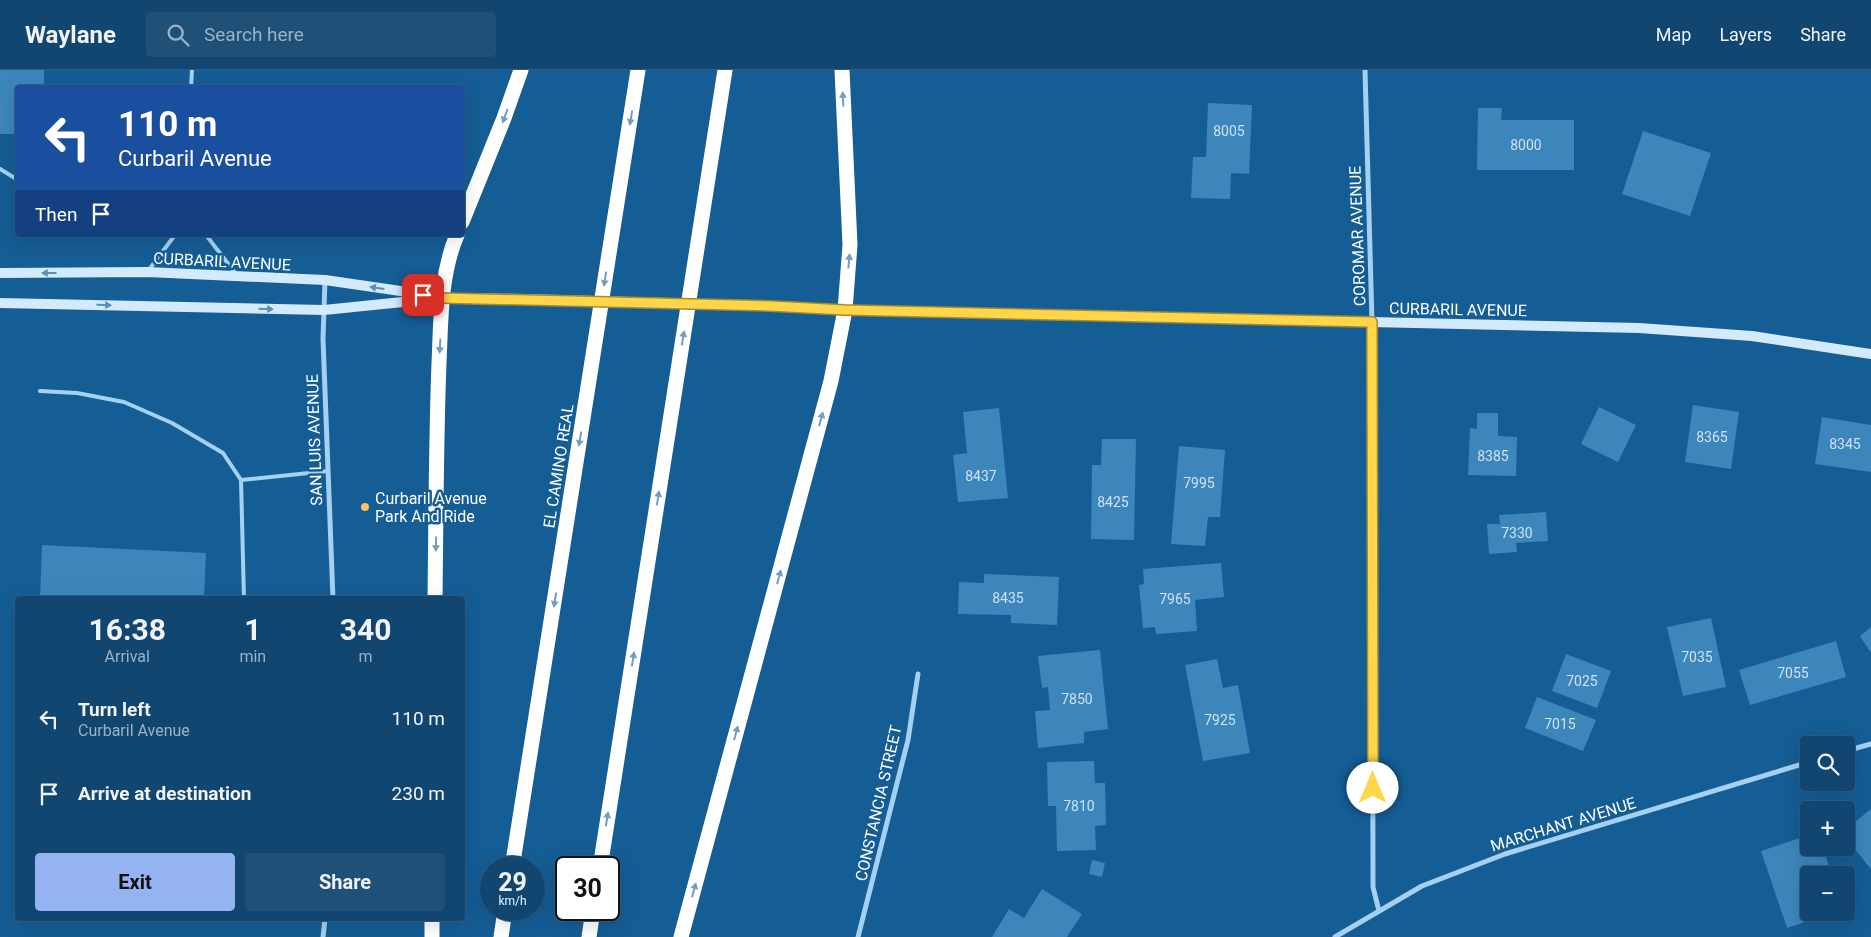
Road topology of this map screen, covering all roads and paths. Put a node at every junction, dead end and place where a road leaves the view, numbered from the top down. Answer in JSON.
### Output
{"nodes":[{"id":1,"x":192,"y":70,"type":"edge"},
{"id":2,"x":521,"y":70,"type":"edge"},
{"id":3,"x":638,"y":70,"type":"edge"},
{"id":4,"x":725,"y":70,"type":"edge"},
{"id":5,"x":842,"y":70,"type":"edge"},
{"id":6,"x":1365,"y":70,"type":"edge"},
{"id":7,"x":191,"y":85,"type":"edge"},
{"id":8,"x":0,"y":169,"type":"edge"},
{"id":9,"x":15,"y":178,"type":"edge"},
{"id":10,"x":465,"y":215,"type":"edge"},
{"id":11,"x":173,"y":237,"type":"edge"},
{"id":12,"x":208,"y":237,"type":"edge"},
{"id":13,"x":456,"y":237,"type":"edge"},
{"id":14,"x":147,"y":272,"type":"junction"},
{"id":15,"x":0,"y":273,"type":"edge"},
{"id":16,"x":238,"y":276,"type":"junction"},
{"id":17,"x":325,"y":280,"type":"junction"},
{"id":18,"x":442,"y":298,"type":"junction"},
{"id":19,"x":0,"y":303,"type":"edge"},
{"id":20,"x":324,"y":310,"type":"junction"},
{"id":21,"x":845,"y":310,"type":"junction"},
{"id":22,"x":1372,"y":322,"type":"junction"},
{"id":23,"x":1871,"y":354,"type":"edge"},
{"id":24,"x":40,"y":391,"type":"dead end"},
{"id":25,"x":328,"y":471,"type":"junction"},
{"id":26,"x":241,"y":480,"type":"junction"},
{"id":27,"x":244,"y":596,"type":"edge"},
{"id":28,"x":333,"y":596,"type":"edge"},
{"id":29,"x":435,"y":596,"type":"edge"},
{"id":30,"x":918,"y":674,"type":"dead end"},
{"id":31,"x":1871,"y":744,"type":"edge"},
{"id":32,"x":1855,"y":748,"type":"edge"},
{"id":33,"x":1800,"y":765,"type":"edge"},
{"id":34,"x":514,"y":856,"type":"edge"},
{"id":35,"x":602,"y":856,"type":"edge"},
{"id":36,"x":1379,"y":911,"type":"junction"},
{"id":37,"x":325,"y":921,"type":"edge"},
{"id":38,"x":432,"y":921,"type":"edge"},
{"id":39,"x":503,"y":921,"type":"edge"},
{"id":40,"x":591,"y":921,"type":"edge"},
{"id":41,"x":324,"y":937,"type":"edge"},
{"id":42,"x":432,"y":937,"type":"edge"},
{"id":43,"x":501,"y":937,"type":"edge"},
{"id":44,"x":589,"y":937,"type":"edge"},
{"id":45,"x":681,"y":937,"type":"edge"},
{"id":46,"x":858,"y":937,"type":"edge"},
{"id":47,"x":1335,"y":937,"type":"edge"}],
"edges":[{"from":1,"to":7,"type":"lane"},
{"from":2,"to":10,"type":"highway","one_way":true},
{"from":3,"to":34,"type":"highway","name":"EL CAMINO REAL","one_way":true},
{"from":35,"to":4,"type":"highway","one_way":true},
{"from":21,"to":5,"type":"highway","one_way":true},
{"from":6,"to":22,"type":"street","name":"COROMAR AVENUE"},
{"from":8,"to":9,"type":"lane"},
{"from":11,"to":14,"type":"lane"},
{"from":12,"to":16,"type":"lane"},
{"from":13,"to":18,"type":"highway"},
{"from":14,"to":15,"type":"main road","name":"CURBARIL AVENUE","one_way":true},
{"from":14,"to":16,"type":"main road","name":"CURBARIL AVENUE"},
{"from":16,"to":17,"type":"main road","name":"CURBARIL AVENUE"},
{"from":18,"to":17,"type":"main road","name":"CURBARIL AVENUE","one_way":true},
{"from":17,"to":20,"type":"street","name":"SAN LUIS AVENUE"},
{"from":18,"to":20,"type":"main road","name":"CURBARIL AVENUE"},
{"from":18,"to":21,"type":"main road","name":"CURBARIL AVENUE","bridge":true},
{"from":18,"to":29,"type":"highway","one_way":true},
{"from":19,"to":20,"type":"main road","name":"CURBARIL AVENUE","one_way":true},
{"from":20,"to":25,"type":"street","name":"SAN LUIS AVENUE"},
{"from":21,"to":22,"type":"main road","name":"CURBARIL AVENUE"},
{"from":45,"to":21,"type":"highway","one_way":true},
{"from":22,"to":23,"type":"main road","name":"CURBARIL AVENUE"},
{"from":22,"to":36,"type":"street","name":"COROMAR AVENUE"},
{"from":24,"to":26,"type":"lane"},
{"from":25,"to":26,"type":"lane"},
{"from":25,"to":28,"type":"street","name":"SAN LUIS AVENUE"},
{"from":26,"to":27,"type":"lane"},
{"from":30,"to":46,"type":"street","name":"CONSTANCIA STREET"},
{"from":31,"to":32,"type":"street"},
{"from":33,"to":36,"type":"street","name":"MARCHANT AVENUE"},
{"from":36,"to":47,"type":"street","name":"MARCHANT AVENUE"},
{"from":37,"to":41,"type":"street"},
{"from":38,"to":42,"type":"highway"},
{"from":39,"to":43,"type":"highway"},
{"from":40,"to":44,"type":"highway"}]}
